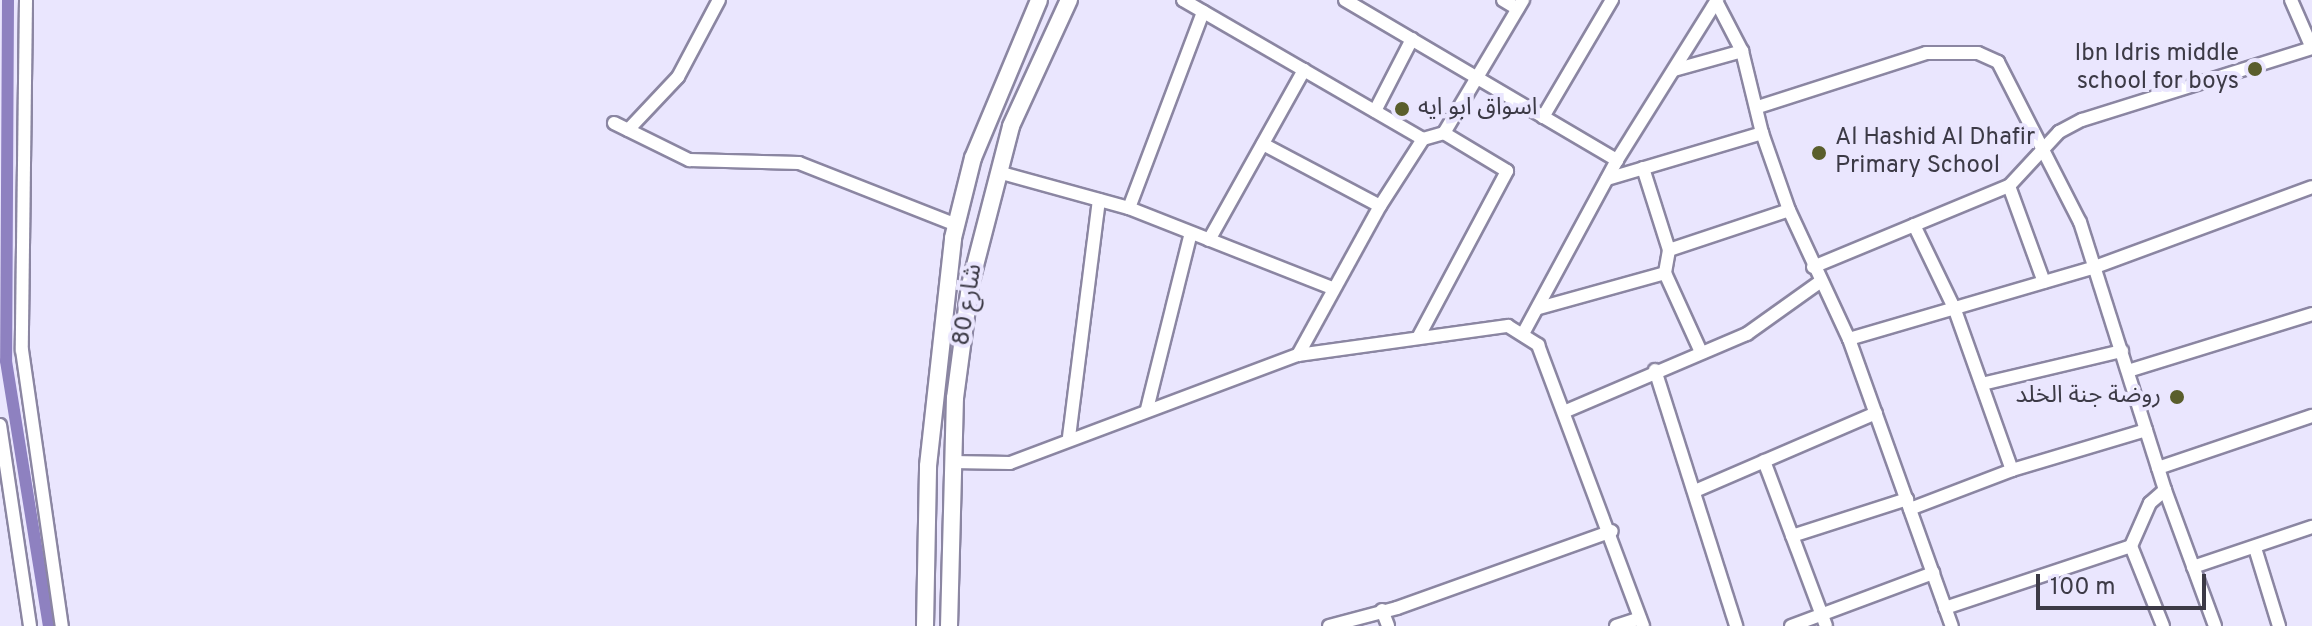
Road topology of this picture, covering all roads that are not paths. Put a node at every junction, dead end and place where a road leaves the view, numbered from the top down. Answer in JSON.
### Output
{"nodes":[{"id":1,"x":26,"y":0,"type":"edge"},
{"id":2,"x":719,"y":0,"type":"edge"},
{"id":3,"x":1039,"y":0,"type":"edge"},
{"id":4,"x":1069,"y":0,"type":"edge"},
{"id":5,"x":1345,"y":0,"type":"edge"},
{"id":6,"x":1503,"y":0,"type":"edge"},
{"id":7,"x":1612,"y":0,"type":"edge"},
{"id":8,"x":1716,"y":0,"type":"edge"},
{"id":9,"x":2291,"y":0,"type":"edge"},
{"id":10,"x":1194,"y":4,"type":"edge"},
{"id":11,"x":1520,"y":4,"type":"edge"},
{"id":12,"x":1412,"y":39,"type":"junction"},
{"id":13,"x":1742,"y":51,"type":"junction"},
{"id":14,"x":1304,"y":70,"type":"junction"},
{"id":15,"x":1674,"y":70,"type":"junction"},
{"id":16,"x":1478,"y":77,"type":"junction"},
{"id":17,"x":1758,"y":107,"type":"junction"},
{"id":18,"x":1375,"y":111,"type":"junction"},
{"id":19,"x":1543,"y":117,"type":"junction"},
{"id":20,"x":614,"y":123,"type":"dead end"},
{"id":21,"x":628,"y":130,"type":"junction"},
{"id":22,"x":1444,"y":133,"type":"junction"},
{"id":23,"x":1762,"y":133,"type":"junction"},
{"id":24,"x":1423,"y":139,"type":"junction"},
{"id":25,"x":1263,"y":144,"type":"junction"},
{"id":26,"x":2042,"y":149,"type":"junction"},
{"id":27,"x":1617,"y":160,"type":"junction"},
{"id":28,"x":1643,"y":168,"type":"junction"},
{"id":29,"x":998,"y":172,"type":"junction"},
{"id":30,"x":1607,"y":179,"type":"junction"},
{"id":31,"x":2009,"y":186,"type":"junction"},
{"id":32,"x":2312,"y":187,"type":"edge"},
{"id":33,"x":1099,"y":200,"type":"junction"},
{"id":34,"x":1380,"y":206,"type":"junction"},
{"id":35,"x":1129,"y":208,"type":"junction"},
{"id":36,"x":1789,"y":210,"type":"junction"},
{"id":37,"x":956,"y":225,"type":"junction"},
{"id":38,"x":1914,"y":225,"type":"junction"},
{"id":39,"x":1191,"y":233,"type":"junction"},
{"id":40,"x":1209,"y":240,"type":"junction"},
{"id":41,"x":1669,"y":250,"type":"junction"},
{"id":42,"x":1813,"y":267,"type":"junction"},
{"id":43,"x":2095,"y":267,"type":"junction"},
{"id":44,"x":1665,"y":273,"type":"junction"},
{"id":45,"x":1821,"y":281,"type":"junction"},
{"id":46,"x":2044,"y":282,"type":"junction"},
{"id":47,"x":1332,"y":288,"type":"junction"},
{"id":48,"x":1539,"y":308,"type":"junction"},
{"id":49,"x":1955,"y":310,"type":"junction"},
{"id":50,"x":2312,"y":314,"type":"edge"},
{"id":51,"x":1524,"y":332,"type":"junction"},
{"id":52,"x":1419,"y":336,"type":"junction"},
{"id":53,"x":1849,"y":339,"type":"junction"},
{"id":54,"x":2122,"y":351,"type":"junction"},
{"id":55,"x":1701,"y":352,"type":"junction"},
{"id":56,"x":1298,"y":355,"type":"junction"},
{"id":57,"x":1655,"y":370,"type":"junction"},
{"id":58,"x":2128,"y":371,"type":"junction"},
{"id":59,"x":1982,"y":384,"type":"junction"},
{"id":60,"x":1147,"y":409,"type":"junction"},
{"id":61,"x":1564,"y":412,"type":"junction"},
{"id":62,"x":1876,"y":413,"type":"junction"},
{"id":63,"x":2312,"y":416,"type":"edge"},
{"id":64,"x":0,"y":425,"type":"edge"},
{"id":65,"x":2146,"y":430,"type":"junction"},
{"id":66,"x":1069,"y":437,"type":"junction"},
{"id":67,"x":1764,"y":461,"type":"junction"},
{"id":68,"x":952,"y":462,"type":"junction"},
{"id":69,"x":2158,"y":468,"type":"junction"},
{"id":70,"x":2012,"y":470,"type":"junction"},
{"id":71,"x":2165,"y":490,"type":"junction"},
{"id":72,"x":1695,"y":491,"type":"junction"},
{"id":73,"x":1908,"y":504,"type":"junction"},
{"id":74,"x":2312,"y":527,"type":"edge"},
{"id":75,"x":1612,"y":531,"type":"junction"},
{"id":76,"x":1792,"y":536,"type":"junction"},
{"id":77,"x":2131,"y":546,"type":"junction"},
{"id":78,"x":2255,"y":548,"type":"junction"},
{"id":79,"x":2193,"y":567,"type":"junction"},
{"id":80,"x":1933,"y":573,"type":"junction"},
{"id":81,"x":1945,"y":608,"type":"junction"},
{"id":82,"x":1382,"y":610,"type":"junction"},
{"id":83,"x":1824,"y":621,"type":"edge"},
{"id":84,"x":1641,"y":622,"type":"edge"},
{"id":85,"x":30,"y":626,"type":"edge"},
{"id":86,"x":62,"y":626,"type":"edge"},
{"id":87,"x":925,"y":626,"type":"edge"},
{"id":88,"x":949,"y":626,"type":"edge"},
{"id":89,"x":1329,"y":626,"type":"edge"},
{"id":90,"x":1388,"y":626,"type":"edge"},
{"id":91,"x":1616,"y":626,"type":"edge"},
{"id":92,"x":1736,"y":626,"type":"edge"},
{"id":93,"x":1791,"y":626,"type":"edge"},
{"id":94,"x":1952,"y":626,"type":"edge"},
{"id":95,"x":2163,"y":626,"type":"edge"},
{"id":96,"x":2215,"y":626,"type":"edge"},
{"id":97,"x":2279,"y":626,"type":"edge"}],
"edges":[{"from":1,"to":86,"type":"street"},
{"from":2,"to":21,"type":"street"},
{"from":3,"to":37,"type":"main road","name":"شارع 80"},
{"from":4,"to":29,"type":"main road","name":"شارع 80"},
{"from":5,"to":12,"type":"street"},
{"from":6,"to":11,"type":"street"},
{"from":7,"to":19,"type":"street"},
{"from":8,"to":13,"type":"street"},
{"from":8,"to":15,"type":"street"},
{"from":9,"to":26,"type":"street"},
{"from":10,"to":14,"type":"street"},
{"from":10,"to":35,"type":"street"},
{"from":11,"to":16,"type":"street"},
{"from":12,"to":16,"type":"street"},
{"from":12,"to":18,"type":"street"},
{"from":13,"to":15,"type":"street"},
{"from":13,"to":17,"type":"street"},
{"from":14,"to":18,"type":"street"},
{"from":14,"to":25,"type":"street"},
{"from":15,"to":27,"type":"street"},
{"from":16,"to":19,"type":"street"},
{"from":16,"to":22,"type":"street"},
{"from":17,"to":23,"type":"street"},
{"from":17,"to":26,"type":"street"},
{"from":18,"to":24,"type":"street"},
{"from":19,"to":27,"type":"street"},
{"from":20,"to":21,"type":"street"},
{"from":21,"to":37,"type":"street"},
{"from":22,"to":24,"type":"street"},
{"from":22,"to":52,"type":"street"},
{"from":23,"to":28,"type":"street"},
{"from":23,"to":36,"type":"street"},
{"from":24,"to":34,"type":"street"},
{"from":25,"to":34,"type":"street"},
{"from":25,"to":40,"type":"street"},
{"from":26,"to":31,"type":"street"},
{"from":26,"to":43,"type":"street"},
{"from":27,"to":30,"type":"street"},
{"from":28,"to":30,"type":"street"},
{"from":28,"to":41,"type":"street"},
{"from":29,"to":33,"type":"street"},
{"from":29,"to":68,"type":"main road","name":"شارع 80"},
{"from":30,"to":48,"type":"street"},
{"from":31,"to":38,"type":"street"},
{"from":31,"to":46,"type":"street"},
{"from":32,"to":43,"type":"street"},
{"from":33,"to":35,"type":"street"},
{"from":33,"to":66,"type":"street"},
{"from":34,"to":47,"type":"street"},
{"from":35,"to":39,"type":"street"},
{"from":36,"to":41,"type":"street"},
{"from":36,"to":42,"type":"street"},
{"from":37,"to":87,"type":"main road","name":"شارع 80"},
{"from":38,"to":42,"type":"street"},
{"from":38,"to":49,"type":"street"},
{"from":39,"to":40,"type":"street"},
{"from":39,"to":60,"type":"street"},
{"from":40,"to":47,"type":"street"},
{"from":41,"to":44,"type":"street"},
{"from":42,"to":45,"type":"street"},
{"from":43,"to":46,"type":"street"},
{"from":43,"to":54,"type":"street"},
{"from":44,"to":48,"type":"street"},
{"from":44,"to":55,"type":"street"},
{"from":45,"to":53,"type":"street"},
{"from":45,"to":55,"type":"street"},
{"from":46,"to":49,"type":"street"},
{"from":47,"to":56,"type":"street"},
{"from":48,"to":51,"type":"street"},
{"from":49,"to":53,"type":"street"},
{"from":49,"to":59,"type":"street"},
{"from":50,"to":58,"type":"street"},
{"from":51,"to":52,"type":"street"},
{"from":51,"to":61,"type":"street"},
{"from":52,"to":56,"type":"street"},
{"from":53,"to":62,"type":"street"},
{"from":54,"to":58,"type":"street"},
{"from":54,"to":59,"type":"street"},
{"from":55,"to":57,"type":"street"},
{"from":56,"to":60,"type":"street"},
{"from":57,"to":61,"type":"street"},
{"from":57,"to":72,"type":"street"},
{"from":58,"to":65,"type":"street"},
{"from":59,"to":70,"type":"street"},
{"from":60,"to":66,"type":"street"},
{"from":61,"to":75,"type":"street"},
{"from":62,"to":67,"type":"street"},
{"from":62,"to":73,"type":"street"},
{"from":63,"to":69,"type":"street"},
{"from":64,"to":85,"type":"street"},
{"from":65,"to":69,"type":"street"},
{"from":65,"to":70,"type":"street"},
{"from":66,"to":68,"type":"street"},
{"from":67,"to":72,"type":"street"},
{"from":67,"to":76,"type":"street"},
{"from":68,"to":88,"type":"main road","name":"شارع 80"},
{"from":69,"to":71,"type":"street"},
{"from":70,"to":73,"type":"street"},
{"from":71,"to":77,"type":"street"},
{"from":71,"to":79,"type":"street"},
{"from":72,"to":92,"type":"street"},
{"from":73,"to":76,"type":"street"},
{"from":73,"to":80,"type":"street"},
{"from":74,"to":78,"type":"street"},
{"from":75,"to":82,"type":"street"},
{"from":75,"to":84,"type":"street"},
{"from":76,"to":83,"type":"street"},
{"from":77,"to":81,"type":"street"},
{"from":77,"to":95,"type":"street"},
{"from":78,"to":79,"type":"street"},
{"from":78,"to":97,"type":"street"},
{"from":79,"to":96,"type":"street"},
{"from":80,"to":81,"type":"street"},
{"from":80,"to":83,"type":"street"},
{"from":81,"to":94,"type":"street"},
{"from":82,"to":89,"type":"street"},
{"from":82,"to":90,"type":"street"},
{"from":83,"to":93,"type":"street"},
{"from":84,"to":91,"type":"street"}]}
